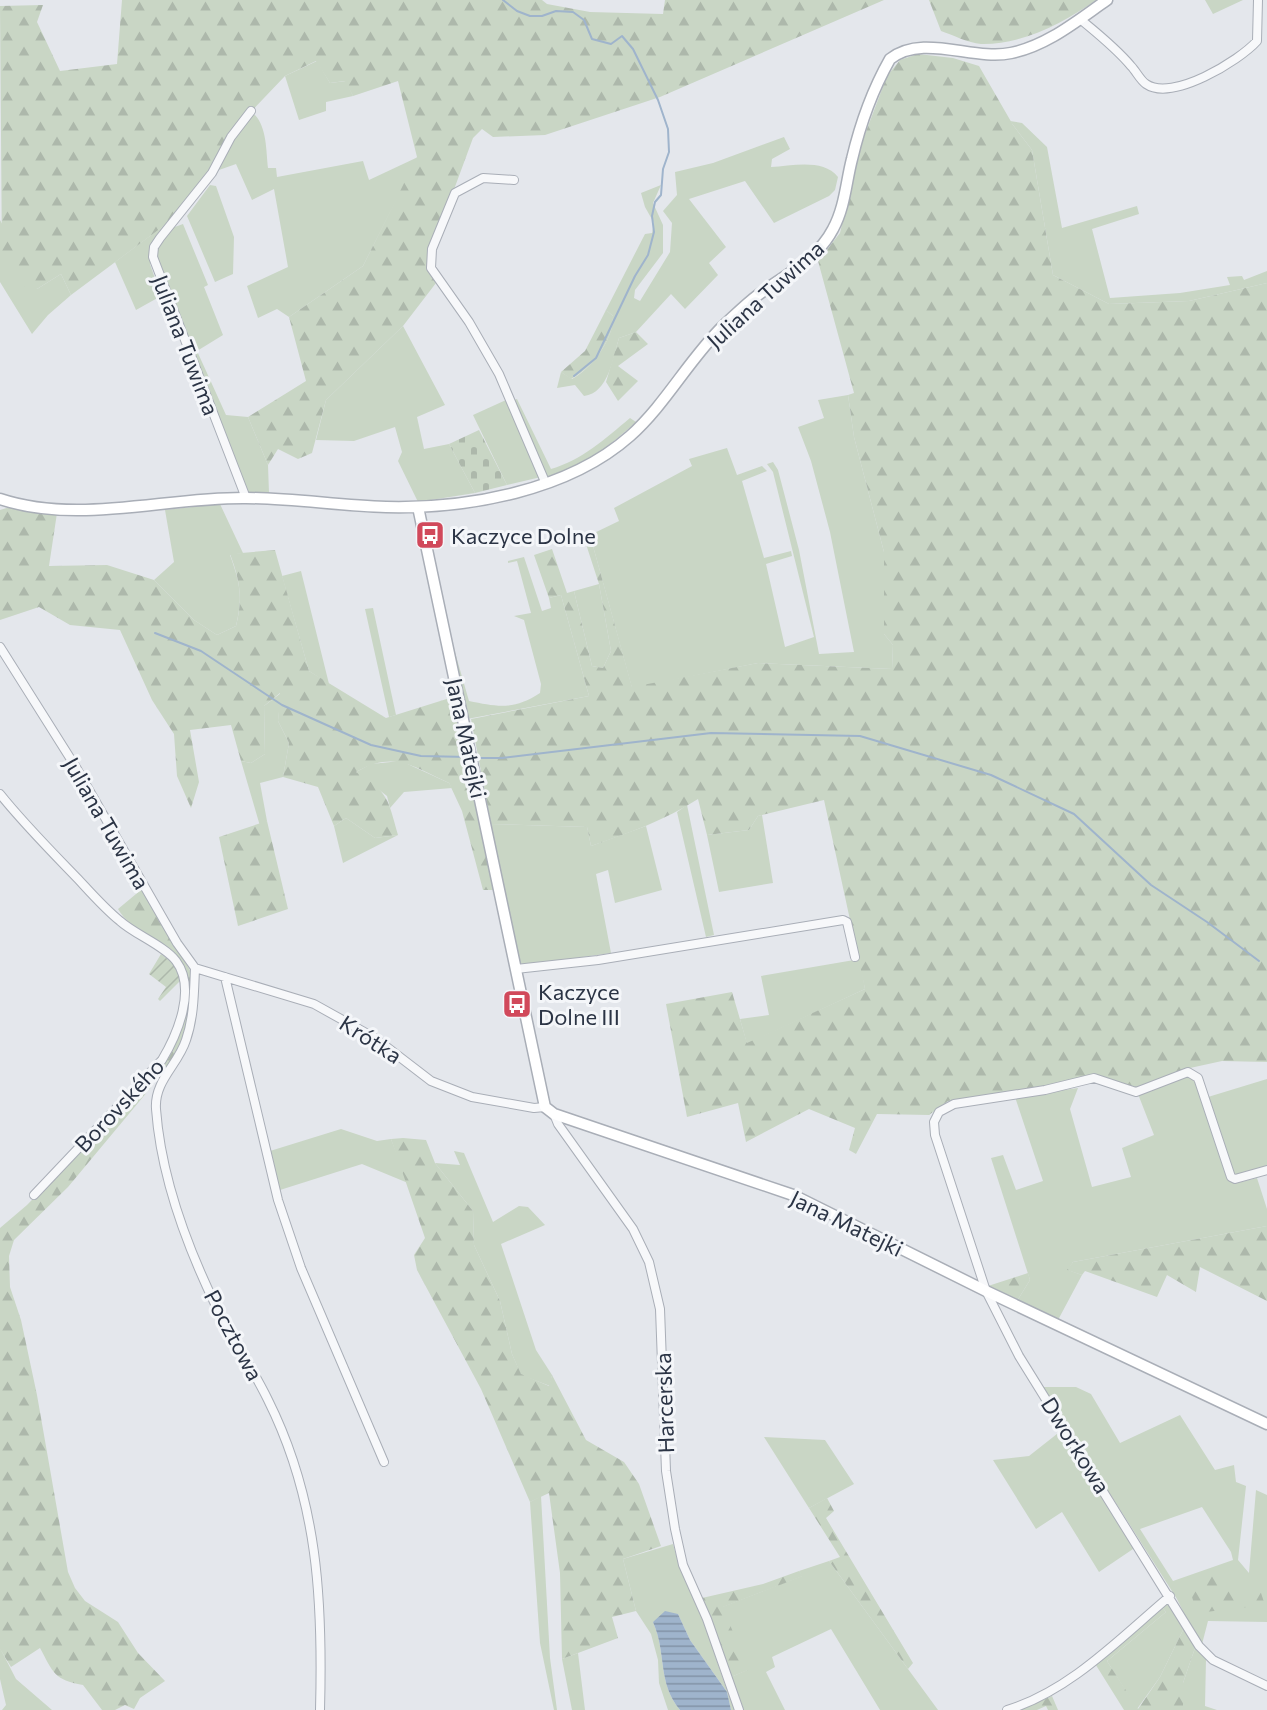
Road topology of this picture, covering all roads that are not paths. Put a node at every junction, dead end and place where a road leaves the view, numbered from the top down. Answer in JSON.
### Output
{"nodes":[{"id":1,"x":1107,"y":0,"type":"edge"},
{"id":2,"x":1258,"y":0,"type":"edge"},
{"id":3,"x":1080,"y":19,"type":"junction"},
{"id":4,"x":251,"y":111,"type":"dead end"},
{"id":5,"x":514,"y":180,"type":"dead end"},
{"id":6,"x":546,"y":484,"type":"junction"},
{"id":7,"x":246,"y":498,"type":"junction"},
{"id":8,"x":0,"y":499,"type":"edge"},
{"id":9,"x":418,"y":507,"type":"junction"},
{"id":10,"x":0,"y":647,"type":"edge"},
{"id":11,"x":0,"y":794,"type":"edge"},
{"id":12,"x":855,"y":957,"type":"dead end"},
{"id":13,"x":195,"y":968,"type":"junction"},
{"id":14,"x":516,"y":969,"type":"junction"},
{"id":15,"x":225,"y":977,"type":"junction"},
{"id":16,"x":550,"y":1111,"type":"junction"},
{"id":17,"x":1267,"y":1170,"type":"edge"},
{"id":18,"x":34,"y":1195,"type":"dead end"},
{"id":19,"x":986,"y":1291,"type":"junction"},
{"id":20,"x":1267,"y":1424,"type":"edge"},
{"id":21,"x":384,"y":1461,"type":"dead end"},
{"id":22,"x":1170,"y":1596,"type":"junction"},
{"id":23,"x":1267,"y":1686,"type":"edge"},
{"id":24,"x":320,"y":1710,"type":"edge"},
{"id":25,"x":739,"y":1710,"type":"edge"},
{"id":26,"x":1007,"y":1710,"type":"edge"}],
"edges":[{"from":1,"to":3,"type":"street","name":"Juliana Tuwima"},
{"from":2,"to":3,"type":"street"},
{"from":3,"to":6,"type":"street","name":"Juliana Tuwima"},
{"from":4,"to":7,"type":"street","name":"Juliana Tuwima"},
{"from":5,"to":6,"type":"street"},
{"from":6,"to":9,"type":"street","name":"Juliana Tuwima"},
{"from":7,"to":8,"type":"street","name":"Juliana Tuwima"},
{"from":7,"to":9,"type":"street","name":"Juliana Tuwima"},
{"from":9,"to":14,"type":"street","name":"Jana Matejki"},
{"from":10,"to":13,"type":"street","name":"Juliana Tuwima"},
{"from":11,"to":18,"type":"street","name":"Borovského"},
{"from":12,"to":14,"type":"street"},
{"from":13,"to":15,"type":"street","name":"Krótka"},
{"from":13,"to":24,"type":"street","name":"Pocztowa"},
{"from":14,"to":16,"type":"street","name":"Jana Matejki"},
{"from":15,"to":16,"type":"street","name":"Krótka"},
{"from":15,"to":21,"type":"street"},
{"from":16,"to":19,"type":"street","name":"Jana Matejki"},
{"from":16,"to":25,"type":"street","name":"Harcerska"},
{"from":17,"to":19,"type":"street","name":"Dworkowa"},
{"from":19,"to":20,"type":"street","name":"Jana Matejki"},
{"from":19,"to":22,"type":"street","name":"Dworkowa"},
{"from":22,"to":23,"type":"street","name":"Dworkowa"},
{"from":22,"to":26,"type":"street"}]}
